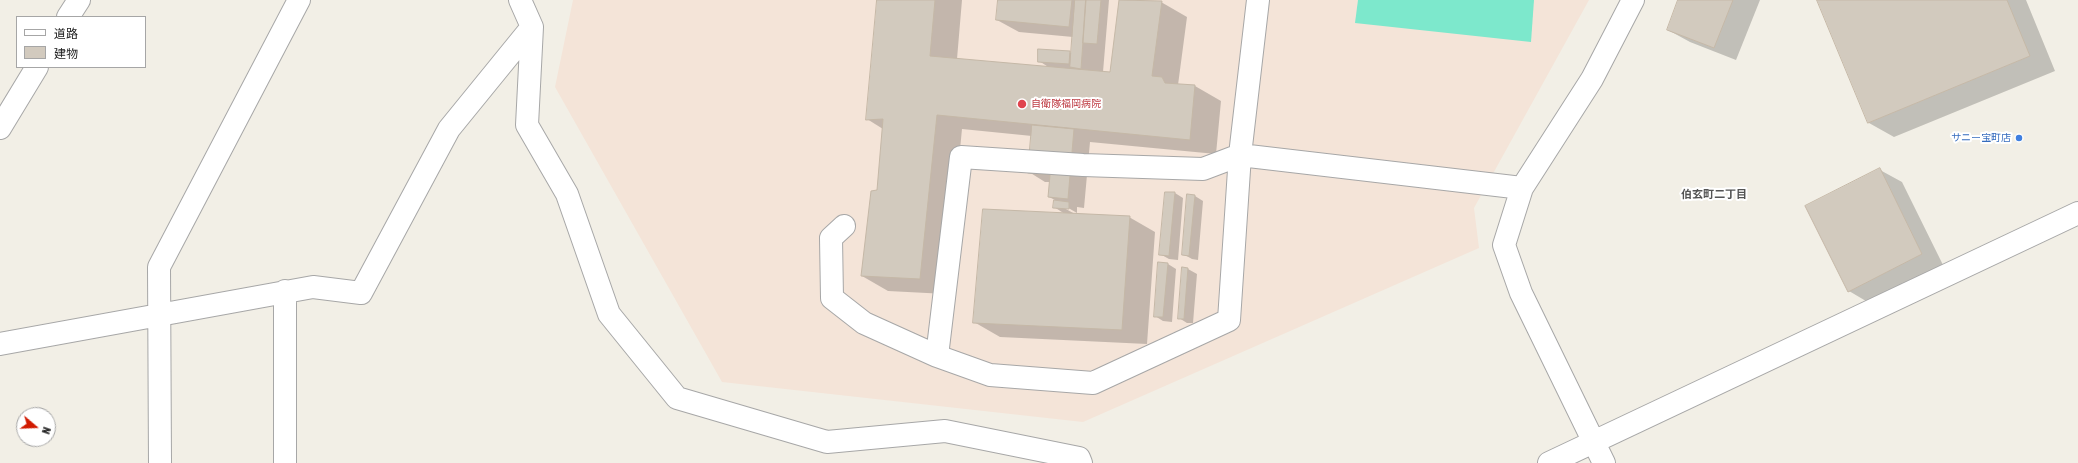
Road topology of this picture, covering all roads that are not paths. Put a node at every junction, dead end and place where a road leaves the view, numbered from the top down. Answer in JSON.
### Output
{"nodes":[{"id":1,"x":79,"y":0,"type":"edge"},
{"id":2,"x":300,"y":0,"type":"edge"},
{"id":3,"x":520,"y":0,"type":"edge"},
{"id":4,"x":1258,"y":0,"type":"edge"},
{"id":5,"x":1633,"y":0,"type":"edge"},
{"id":6,"x":69,"y":16,"type":"edge"},
{"id":7,"x":532,"y":27,"type":"junction"},
{"id":8,"x":36,"y":68,"type":"edge"},
{"id":9,"x":0,"y":128,"type":"edge"},
{"id":10,"x":1240,"y":155,"type":"junction"},
{"id":11,"x":1522,"y":188,"type":"junction"},
{"id":12,"x":2078,"y":213,"type":"edge"},
{"id":13,"x":844,"y":226,"type":"dead end"},
{"id":14,"x":286,"y":291,"type":"junction"},
{"id":15,"x":159,"y":315,"type":"junction"},
{"id":16,"x":0,"y":344,"type":"edge"},
{"id":17,"x":936,"y":356,"type":"junction"},
{"id":18,"x":1594,"y":442,"type":"junction"},
{"id":19,"x":160,"y":463,"type":"edge"},
{"id":20,"x":285,"y":463,"type":"edge"},
{"id":21,"x":1081,"y":463,"type":"edge"},
{"id":22,"x":1549,"y":463,"type":"edge"},
{"id":23,"x":1604,"y":463,"type":"edge"}],
"edges":[{"from":1,"to":6,"type":"street"},
{"from":2,"to":15,"type":"street"},
{"from":3,"to":7,"type":"street"},
{"from":4,"to":10,"type":"street"},
{"from":5,"to":11,"type":"street"},
{"from":7,"to":14,"type":"street"},
{"from":7,"to":21,"type":"street"},
{"from":8,"to":9,"type":"street"},
{"from":10,"to":11,"type":"street"},
{"from":10,"to":17,"type":"street"},
{"from":10,"to":17,"type":"street"},
{"from":11,"to":18,"type":"street"},
{"from":12,"to":18,"type":"street"},
{"from":13,"to":17,"type":"street"},
{"from":14,"to":15,"type":"street"},
{"from":14,"to":20,"type":"street"},
{"from":15,"to":16,"type":"street"},
{"from":15,"to":19,"type":"street"},
{"from":18,"to":22,"type":"street"},
{"from":18,"to":23,"type":"street"}]}
